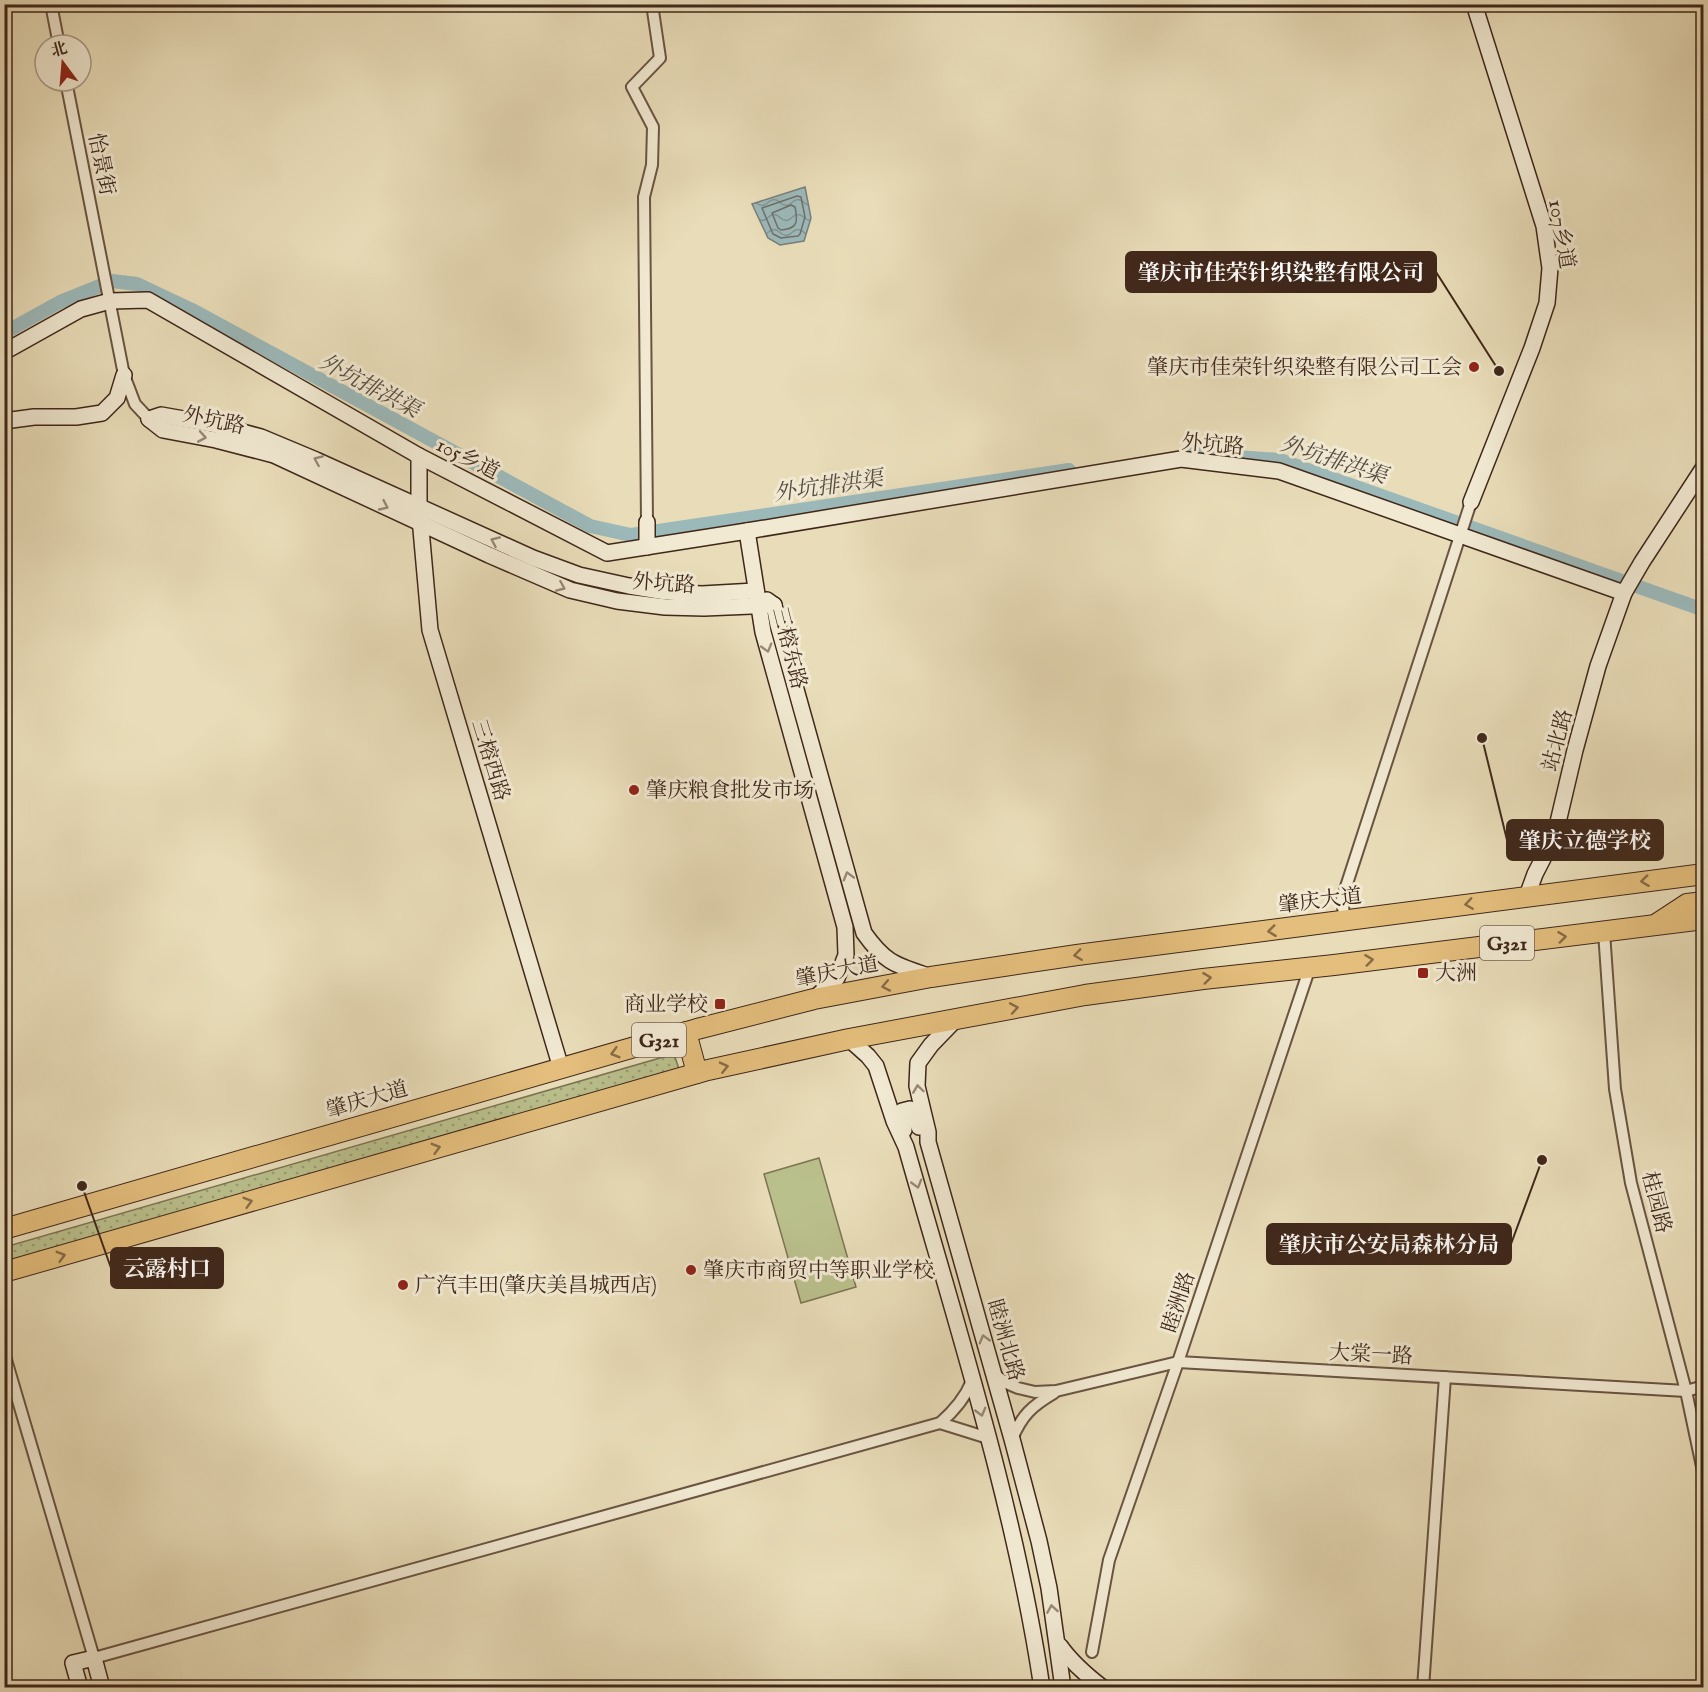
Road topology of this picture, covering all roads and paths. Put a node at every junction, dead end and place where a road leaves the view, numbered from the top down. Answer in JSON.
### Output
{"nodes":[{"id":1,"x":51,"y":4,"type":"edge"},
{"id":2,"x":652,"y":4,"type":"edge"},
{"id":3,"x":1474,"y":4,"type":"edge"},
{"id":4,"x":57,"y":33,"type":"edge"},
{"id":5,"x":68,"y":93,"type":"edge"},
{"id":6,"x":110,"y":302,"type":"junction"},
{"id":7,"x":4,"y":352,"type":"edge"},
{"id":8,"x":124,"y":375,"type":"junction"},
{"id":9,"x":149,"y":418,"type":"junction"},
{"id":10,"x":4,"y":421,"type":"edge"},
{"id":11,"x":419,"y":456,"type":"junction"},
{"id":12,"x":1704,"y":467,"type":"edge"},
{"id":13,"x":1471,"y":502,"type":"joint"},
{"id":14,"x":419,"y":507,"type":"junction"},
{"id":15,"x":647,"y":522,"type":"joint"},
{"id":16,"x":420,"y":523,"type":"junction"},
{"id":17,"x":747,"y":531,"type":"junction"},
{"id":18,"x":1460,"y":535,"type":"junction"},
{"id":19,"x":647,"y":546,"type":"junction"},
{"id":20,"x":1624,"y":593,"type":"junction"},
{"id":21,"x":756,"y":598,"type":"junction"},
{"id":22,"x":1704,"y":874,"type":"edge"},
{"id":23,"x":1527,"y":896,"type":"junction"},
{"id":24,"x":1704,"y":902,"type":"edge"},
{"id":25,"x":1704,"y":919,"type":"edge"},
{"id":26,"x":1345,"y":922,"type":"junction"},
{"id":27,"x":1653,"y":926,"type":"junction"},
{"id":28,"x":1604,"y":932,"type":"junction"},
{"id":29,"x":1310,"y":967,"type":"junction"},
{"id":30,"x":931,"y":978,"type":"junction"},
{"id":31,"x":814,"y":999,"type":"junction"},
{"id":32,"x":957,"y":1018,"type":"junction"},
{"id":33,"x":686,"y":1032,"type":"junction"},
{"id":34,"x":849,"y":1039,"type":"junction"},
{"id":35,"x":561,"y":1068,"type":"junction"},
{"id":36,"x":697,"y":1073,"type":"junction"},
{"id":37,"x":928,"y":1142,"type":"junction"},
{"id":38,"x":906,"y":1147,"type":"junction"},
{"id":39,"x":8,"y":1225,"type":"edge"},
{"id":40,"x":4,"y":1272,"type":"edge"},
{"id":41,"x":4,"y":1353,"type":"edge"},
{"id":42,"x":1178,"y":1362,"type":"junction"},
{"id":43,"x":994,"y":1374,"type":"junction"},
{"id":44,"x":1445,"y":1377,"type":"junction"},
{"id":45,"x":972,"y":1381,"type":"junction"},
{"id":46,"x":1704,"y":1386,"type":"edge"},
{"id":47,"x":1056,"y":1391,"type":"junction"},
{"id":48,"x":1686,"y":1391,"type":"junction"},
{"id":49,"x":940,"y":1423,"type":"junction"},
{"id":50,"x":988,"y":1438,"type":"junction"},
{"id":51,"x":1012,"y":1439,"type":"junction"},
{"id":52,"x":1704,"y":1476,"type":"edge"},
{"id":53,"x":1058,"y":1644,"type":"junction"},
{"id":54,"x":1092,"y":1652,"type":"dead end"},
{"id":55,"x":94,"y":1658,"type":"junction"},
{"id":56,"x":80,"y":1688,"type":"edge"},
{"id":57,"x":102,"y":1688,"type":"edge"},
{"id":58,"x":1042,"y":1688,"type":"edge"},
{"id":59,"x":1063,"y":1688,"type":"edge"},
{"id":60,"x":1103,"y":1688,"type":"edge"},
{"id":61,"x":1422,"y":1688,"type":"edge"}],
"edges":[{"from":1,"to":4,"type":"street"},
{"from":2,"to":15,"type":"street"},
{"from":3,"to":13,"type":"street","name":"107乡道"},
{"from":5,"to":6,"type":"street","name":"怡景街"},
{"from":6,"to":7,"type":"street","name":"105乡道"},
{"from":6,"to":8,"type":"street","name":"怡景街"},
{"from":6,"to":11,"type":"street","name":"105乡道"},
{"from":8,"to":9,"type":"street","name":"怡景街"},
{"from":8,"to":10,"type":"street"},
{"from":14,"to":9,"type":"street","name":"外坑路","one_way":true},
{"from":9,"to":16,"type":"street","name":"外坑路","one_way":true},
{"from":11,"to":14,"type":"street","name":"三榕西路"},
{"from":11,"to":19,"type":"street","name":"105乡道"},
{"from":12,"to":20,"type":"street","name":"站北路"},
{"from":13,"to":18,"type":"street"},
{"from":14,"to":16,"type":"street","name":"三榕西路"},
{"from":21,"to":14,"type":"street","name":"外坑路","one_way":true},
{"from":15,"to":19,"type":"street"},
{"from":16,"to":21,"type":"street","name":"外坑路","one_way":true},
{"from":16,"to":35,"type":"street","name":"三榕西路"},
{"from":17,"to":18,"type":"street","name":"外坑路"},
{"from":17,"to":19,"type":"street","name":"105乡道"},
{"from":17,"to":21,"type":"street"},
{"from":18,"to":20,"type":"street","name":"外坑路"},
{"from":18,"to":26,"type":"street"},
{"from":20,"to":23,"type":"street","name":"站北路"},
{"from":30,"to":21,"type":"street","name":"三榕东路","one_way":true},
{"from":21,"to":31,"type":"street","name":"三榕东路","one_way":true},
{"from":22,"to":23,"type":"highway","name":"肇庆大道","number":"G321","one_way":true},
{"from":23,"to":26,"type":"highway","name":"肇庆大道","number":"G321","one_way":true},
{"from":24,"to":27,"type":"highway"},
{"from":25,"to":27,"type":"highway","number":"G321"},
{"from":26,"to":30,"type":"highway","name":"肇庆大道","number":"G321","one_way":true},
{"from":27,"to":28,"type":"highway","number":"G321"},
{"from":29,"to":28,"type":"highway","number":"G321","one_way":true},
{"from":28,"to":48,"type":"street","name":"桂园路"},
{"from":32,"to":29,"type":"highway","number":"G321","one_way":true},
{"from":29,"to":42,"type":"street","name":"睦洲路"},
{"from":30,"to":31,"type":"highway","name":"肇庆大道","number":"G321","one_way":true},
{"from":31,"to":33,"type":"highway","name":"肇庆大道","number":"G321"},
{"from":32,"to":34,"type":"highway","number":"G321"},
{"from":37,"to":32,"type":"street","name":"睦洲北路","one_way":true},
{"from":33,"to":35,"type":"highway","name":"肇庆大道","number":"G321","one_way":true},
{"from":33,"to":36,"type":"highway"},
{"from":36,"to":34,"type":"highway","number":"G321","one_way":true},
{"from":34,"to":38,"type":"street","name":"睦洲北路"},
{"from":35,"to":39,"type":"highway","name":"肇庆大道","number":"G321"},
{"from":40,"to":36,"type":"highway","number":"G321","one_way":true},
{"from":37,"to":38,"type":"street"},
{"from":43,"to":37,"type":"street","name":"睦洲北路","one_way":true},
{"from":38,"to":45,"type":"street","name":"睦洲北路","one_way":true},
{"from":41,"to":55,"type":"street"},
{"from":42,"to":44,"type":"street","name":"大棠一路"},
{"from":42,"to":47,"type":"street","name":"大棠一路"},
{"from":42,"to":54,"type":"street","name":"睦洲路"},
{"from":43,"to":47,"type":"street"},
{"from":43,"to":51,"type":"street","name":"睦洲北路"},
{"from":44,"to":48,"type":"street","name":"大棠一路"},
{"from":44,"to":61,"type":"street"},
{"from":45,"to":49,"type":"street"},
{"from":45,"to":50,"type":"street","name":"睦洲北路","one_way":true},
{"from":46,"to":48,"type":"street","name":"大棠一路"},
{"from":47,"to":51,"type":"street"},
{"from":48,"to":52,"type":"street","name":"桂园路"},
{"from":49,"to":50,"type":"street"},
{"from":49,"to":55,"type":"street"},
{"from":50,"to":58,"type":"street","name":"睦洲北路"},
{"from":53,"to":51,"type":"street","name":"睦洲北路","one_way":true},
{"from":53,"to":59,"type":"street","name":"睦洲北路"},
{"from":53,"to":60,"type":"street"},
{"from":55,"to":56,"type":"street"},
{"from":55,"to":57,"type":"street"}]}
